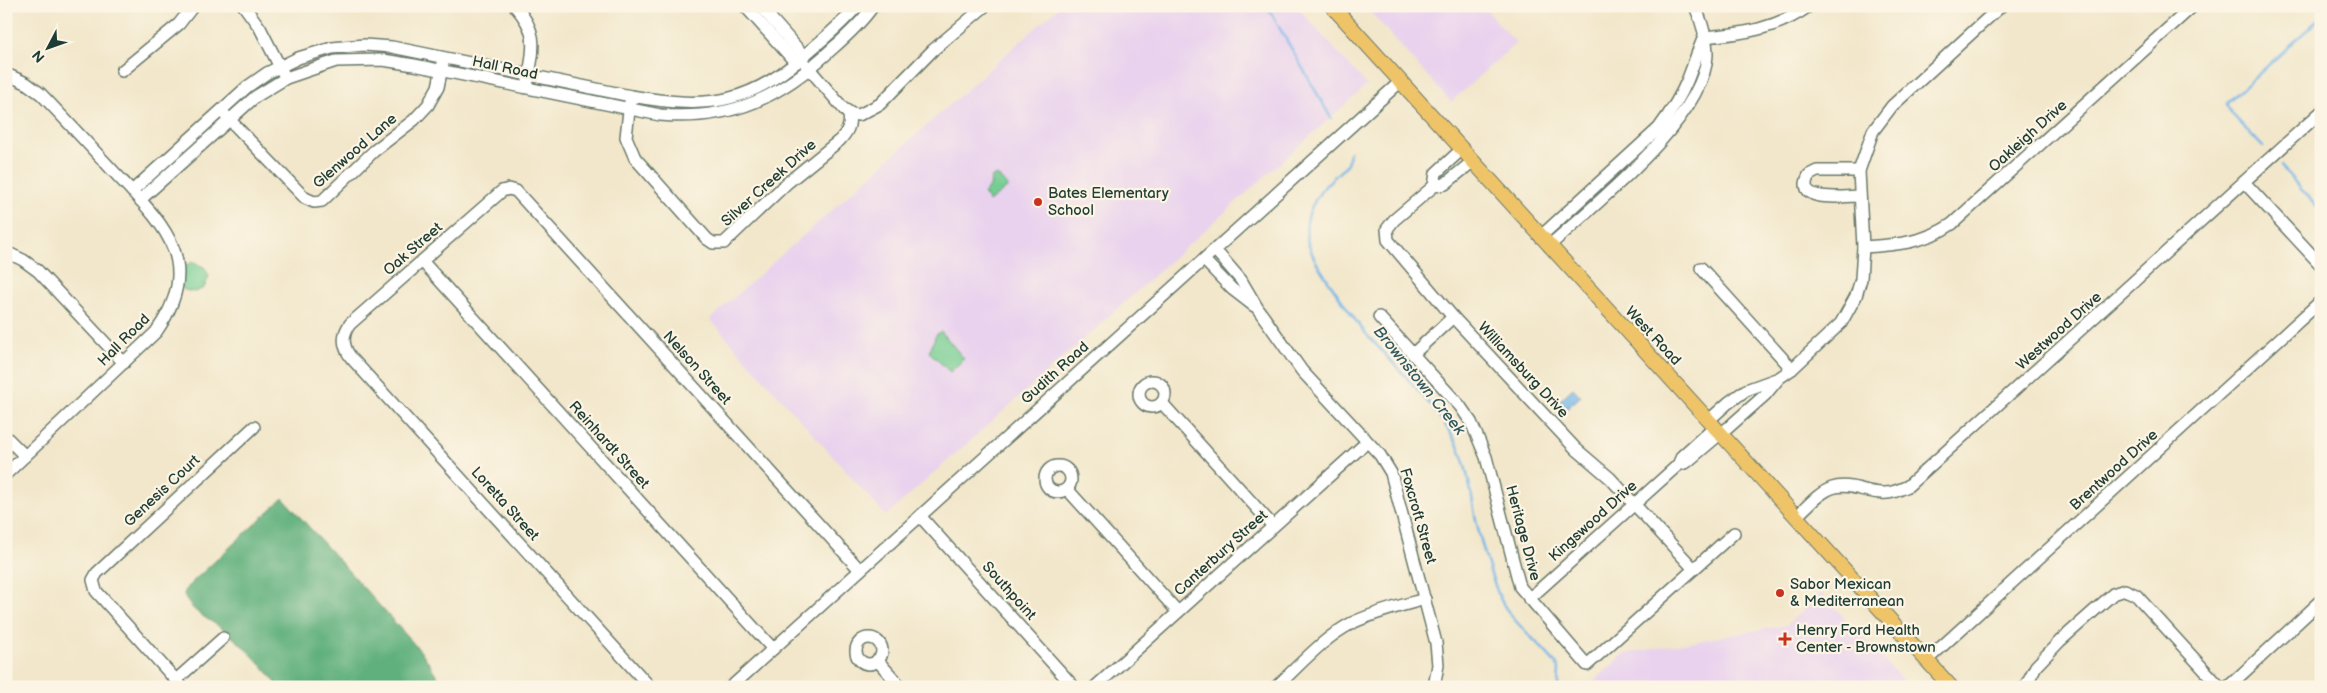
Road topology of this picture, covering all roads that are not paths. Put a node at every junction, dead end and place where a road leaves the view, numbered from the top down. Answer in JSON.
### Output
{"nodes":[{"id":1,"x":193,"y":6,"type":"edge"},
{"id":2,"x":244,"y":6,"type":"edge"},
{"id":3,"x":515,"y":6,"type":"edge"},
{"id":4,"x":745,"y":6,"type":"edge"},
{"id":5,"x":760,"y":6,"type":"edge"},
{"id":6,"x":857,"y":6,"type":"edge"},
{"id":7,"x":873,"y":6,"type":"edge"},
{"id":8,"x":984,"y":6,"type":"edge"},
{"id":9,"x":1332,"y":6,"type":"edge"},
{"id":10,"x":1695,"y":6,"type":"edge"},
{"id":11,"x":1809,"y":6,"type":"edge"},
{"id":12,"x":2001,"y":6,"type":"edge"},
{"id":13,"x":2193,"y":6,"type":"edge"},
{"id":14,"x":1704,"y":37,"type":"junction"},
{"id":15,"x":444,"y":57,"type":"junction"},
{"id":16,"x":800,"y":60,"type":"junction"},
{"id":17,"x":280,"y":67,"type":"junction"},
{"id":18,"x":809,"y":69,"type":"junction"},
{"id":19,"x":442,"y":70,"type":"junction"},
{"id":20,"x":122,"y":71,"type":"dead end"},
{"id":21,"x":6,"y":74,"type":"edge"},
{"id":22,"x":529,"y":75,"type":"junction"},
{"id":23,"x":286,"y":78,"type":"junction"},
{"id":24,"x":1400,"y":82,"type":"junction"},
{"id":25,"x":527,"y":88,"type":"junction"},
{"id":26,"x":631,"y":96,"type":"junction"},
{"id":27,"x":629,"y":109,"type":"junction"},
{"id":28,"x":846,"y":110,"type":"junction"},
{"id":29,"x":220,"y":111,"type":"junction"},
{"id":30,"x":2321,"y":112,"type":"edge"},
{"id":31,"x":230,"y":120,"type":"junction"},
{"id":32,"x":1461,"y":150,"type":"junction"},
{"id":33,"x":1472,"y":162,"type":"junction"},
{"id":34,"x":1860,"y":171,"type":"junction"},
{"id":35,"x":2244,"y":182,"type":"junction"},
{"id":36,"x":1434,"y":186,"type":"junction"},
{"id":37,"x":509,"y":189,"type":"joint"},
{"id":38,"x":132,"y":191,"type":"junction"},
{"id":39,"x":1859,"y":196,"type":"junction"},
{"id":40,"x":140,"y":200,"type":"junction"},
{"id":41,"x":1544,"y":242,"type":"junction"},
{"id":42,"x":1863,"y":247,"type":"junction"},
{"id":43,"x":1215,"y":250,"type":"junction"},
{"id":44,"x":6,"y":252,"type":"edge"},
{"id":45,"x":1204,"y":260,"type":"junction"},
{"id":46,"x":422,"y":261,"type":"junction"},
{"id":47,"x":2321,"y":265,"type":"edge"},
{"id":48,"x":1701,"y":268,"type":"dead end"},
{"id":49,"x":2321,"y":301,"type":"edge"},
{"id":50,"x":1258,"y":309,"type":"junction"},
{"id":51,"x":1379,"y":317,"type":"dead end"},
{"id":52,"x":1453,"y":317,"type":"junction"},
{"id":53,"x":344,"y":339,"type":"joint"},
{"id":54,"x":1413,"y":354,"type":"junction"},
{"id":55,"x":124,"y":363,"type":"junction"},
{"id":56,"x":1792,"y":369,"type":"junction"},
{"id":57,"x":1780,"y":378,"type":"junction"},
{"id":58,"x":1162,"y":403,"type":"dead end"},
{"id":59,"x":254,"y":427,"type":"dead end"},
{"id":60,"x":1716,"y":428,"type":"junction"},
{"id":61,"x":6,"y":437,"type":"edge"},
{"id":62,"x":1367,"y":442,"type":"junction"},
{"id":63,"x":25,"y":456,"type":"junction"},
{"id":64,"x":6,"y":474,"type":"edge"},
{"id":65,"x":1067,"y":489,"type":"dead end"},
{"id":66,"x":1634,"y":504,"type":"junction"},
{"id":67,"x":920,"y":516,"type":"junction"},
{"id":68,"x":1796,"y":517,"type":"junction"},
{"id":69,"x":1273,"y":526,"type":"junction"},
{"id":70,"x":1734,"y":533,"type":"dead end"},
{"id":71,"x":1694,"y":569,"type":"junction"},
{"id":72,"x":860,"y":570,"type":"junction"},
{"id":73,"x":1529,"y":599,"type":"junction"},
{"id":74,"x":1425,"y":600,"type":"junction"},
{"id":75,"x":2321,"y":601,"type":"edge"},
{"id":76,"x":1178,"y":612,"type":"junction"},
{"id":77,"x":223,"y":638,"type":"dead end"},
{"id":78,"x":774,"y":649,"type":"junction"},
{"id":79,"x":878,"y":660,"type":"dead end"},
{"id":80,"x":1927,"y":660,"type":"junction"},
{"id":81,"x":179,"y":683,"type":"edge"},
{"id":82,"x":733,"y":686,"type":"edge"},
{"id":83,"x":650,"y":687,"type":"edge"},
{"id":84,"x":901,"y":687,"type":"edge"},
{"id":85,"x":1074,"y":687,"type":"edge"},
{"id":86,"x":1095,"y":687,"type":"edge"},
{"id":87,"x":1276,"y":687,"type":"edge"},
{"id":88,"x":1434,"y":687,"type":"edge"},
{"id":89,"x":1951,"y":687,"type":"edge"},
{"id":90,"x":2025,"y":687,"type":"edge"},
{"id":91,"x":2220,"y":687,"type":"edge"},
{"id":92,"x":2228,"y":687,"type":"edge"}],
"edges":[{"from":1,"to":20,"type":"street"},
{"from":2,"to":17,"type":"street"},
{"from":3,"to":22,"type":"street","name":"Hall Road"},
{"from":4,"to":16,"type":"street"},
{"from":5,"to":16,"type":"street"},
{"from":6,"to":16,"type":"street","name":"Hall Road"},
{"from":7,"to":18,"type":"street","name":"Hall Road"},
{"from":8,"to":28,"type":"street"},
{"from":9,"to":24,"type":"main road","name":"West Road"},
{"from":10,"to":14,"type":"street"},
{"from":11,"to":14,"type":"street"},
{"from":12,"to":34,"type":"street"},
{"from":13,"to":42,"type":"street","name":"Oakleigh Drive"},
{"from":14,"to":41,"type":"street"},
{"from":15,"to":17,"type":"street","name":"Hall Road"},
{"from":15,"to":19,"type":"street","name":"Glenwood Lane"},
{"from":15,"to":22,"type":"street","name":"Hall Road"},
{"from":16,"to":18,"type":"street"},
{"from":16,"to":26,"type":"street","name":"Hall Road"},
{"from":17,"to":23,"type":"street"},
{"from":17,"to":29,"type":"street","name":"Hall Road"},
{"from":18,"to":27,"type":"street","name":"Hall Road"},
{"from":18,"to":28,"type":"street"},
{"from":19,"to":23,"type":"street","name":"Hall Road"},
{"from":19,"to":25,"type":"street","name":"Hall Road"},
{"from":19,"to":31,"type":"street","name":"Glenwood Lane"},
{"from":21,"to":38,"type":"street"},
{"from":22,"to":25,"type":"street"},
{"from":22,"to":26,"type":"street","name":"Hall Road"},
{"from":23,"to":31,"type":"street","name":"Hall Road"},
{"from":24,"to":32,"type":"main road","name":"West Road"},
{"from":24,"to":43,"type":"street","name":"Gudith Road"},
{"from":25,"to":27,"type":"street","name":"Hall Road"},
{"from":26,"to":27,"type":"street","name":"Silver Creek Drive"},
{"from":27,"to":28,"type":"street","name":"Silver Creek Drive"},
{"from":29,"to":31,"type":"street","name":"Glenwood Lane"},
{"from":29,"to":38,"type":"street","name":"Hall Road"},
{"from":30,"to":35,"type":"street","name":"Westwood Drive"},
{"from":31,"to":40,"type":"street","name":"Hall Road"},
{"from":32,"to":33,"type":"main road","name":"West Road"},
{"from":32,"to":36,"type":"street","name":"Williamsburg Drive"},
{"from":33,"to":36,"type":"street","name":"Williamsburg Drive"},
{"from":33,"to":41,"type":"main road","name":"West Road"},
{"from":34,"to":39,"type":"street"},
{"from":34,"to":39,"type":"street"},
{"from":35,"to":47,"type":"street"},
{"from":35,"to":68,"type":"street","name":"Westwood Drive"},
{"from":36,"to":52,"type":"street","name":"Williamsburg Drive"},
{"from":37,"to":46,"type":"street","name":"Oak Street"},
{"from":37,"to":72,"type":"street","name":"Nelson Street"},
{"from":38,"to":40,"type":"street","name":"Hall Road"},
{"from":39,"to":42,"type":"street"},
{"from":40,"to":55,"type":"street","name":"Hall Road"},
{"from":41,"to":60,"type":"main road","name":"West Road"},
{"from":42,"to":56,"type":"street"},
{"from":43,"to":45,"type":"street","name":"Gudith Road"},
{"from":43,"to":50,"type":"street","name":"Foxcroft Street"},
{"from":44,"to":55,"type":"street"},
{"from":45,"to":50,"type":"street","name":"Foxcroft Street"},
{"from":45,"to":67,"type":"street","name":"Gudith Road"},
{"from":46,"to":53,"type":"street","name":"Oak Street"},
{"from":46,"to":78,"type":"street","name":"Reinhardt Street"},
{"from":48,"to":56,"type":"street"},
{"from":49,"to":80,"type":"street","name":"Brentwood Drive"},
{"from":50,"to":62,"type":"street","name":"Foxcroft Street"},
{"from":51,"to":54,"type":"street","name":"Heritage Drive"},
{"from":52,"to":54,"type":"street"},
{"from":52,"to":66,"type":"street","name":"Williamsburg Drive"},
{"from":53,"to":83,"type":"street","name":"Loretta Street"},
{"from":54,"to":73,"type":"street","name":"Heritage Drive"},
{"from":55,"to":63,"type":"street","name":"Hall Road"},
{"from":56,"to":57,"type":"street"},
{"from":57,"to":60,"type":"street"},
{"from":57,"to":60,"type":"street"},
{"from":58,"to":69,"type":"street"},
{"from":59,"to":81,"type":"street","name":"Genesis Court"},
{"from":60,"to":66,"type":"street","name":"Kingswood Drive"},
{"from":60,"to":68,"type":"main road","name":"West Road"},
{"from":61,"to":63,"type":"street"},
{"from":62,"to":69,"type":"street","name":"Canterbury Street"},
{"from":62,"to":74,"type":"street","name":"Foxcroft Street"},
{"from":63,"to":64,"type":"street","name":"Hall Road"},
{"from":65,"to":76,"type":"street"},
{"from":66,"to":71,"type":"street","name":"Williamsburg Drive"},
{"from":66,"to":73,"type":"street","name":"Kingswood Drive"},
{"from":67,"to":72,"type":"street","name":"Gudith Road"},
{"from":67,"to":85,"type":"street","name":"Southpoint"},
{"from":68,"to":80,"type":"main road","name":"West Road"},
{"from":69,"to":76,"type":"street","name":"Canterbury Street"},
{"from":70,"to":71,"type":"street","name":"Heritage Drive"},
{"from":71,"to":73,"type":"street","name":"Heritage Drive"},
{"from":72,"to":78,"type":"street","name":"Gudith Road"},
{"from":74,"to":87,"type":"street"},
{"from":74,"to":88,"type":"street","name":"Foxcroft Street"},
{"from":75,"to":92,"type":"street"},
{"from":76,"to":86,"type":"street","name":"Canterbury Street"},
{"from":77,"to":81,"type":"street"},
{"from":78,"to":82,"type":"street","name":"Gudith Road"},
{"from":79,"to":84,"type":"street"},
{"from":80,"to":89,"type":"main road","name":"West Road"},
{"from":90,"to":91,"type":"street"}]}
